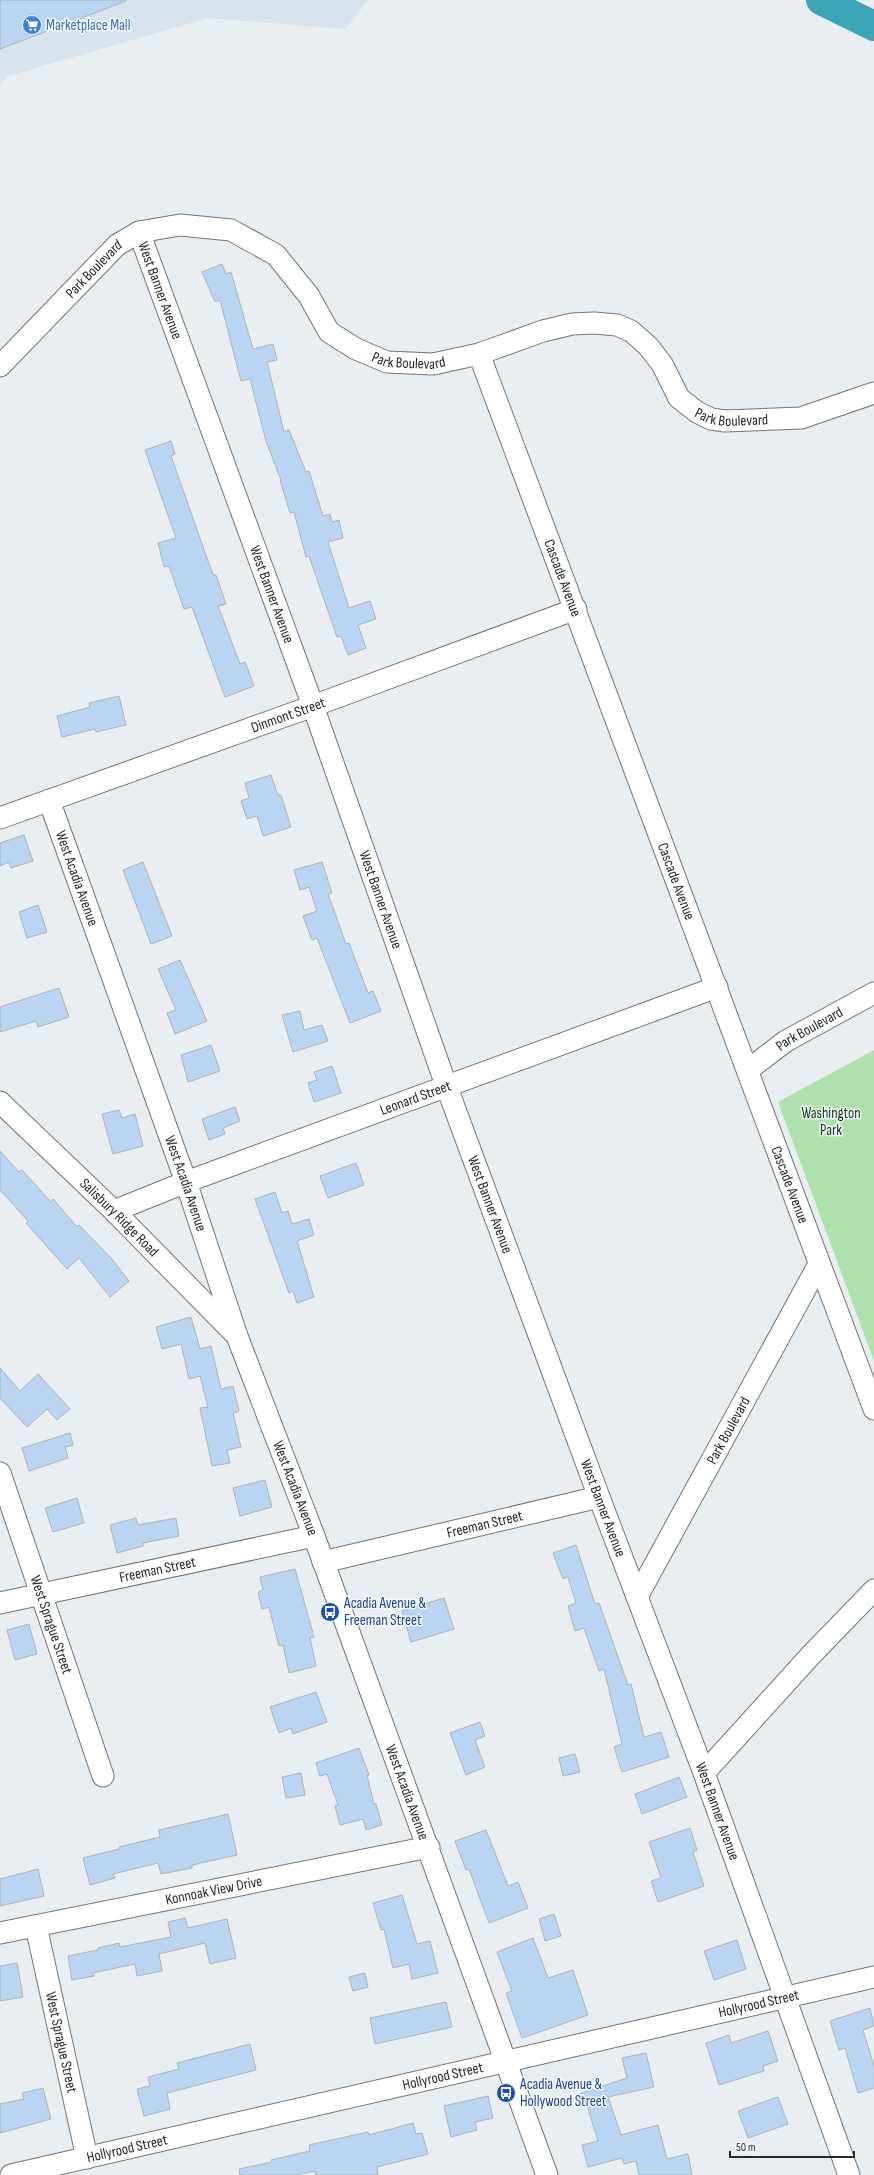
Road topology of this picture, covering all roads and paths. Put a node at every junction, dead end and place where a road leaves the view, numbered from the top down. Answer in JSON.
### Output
{"nodes":[{"id":1,"x":139,"y":232,"type":"junction"},
{"id":2,"x":479,"y":354,"type":"junction"},
{"id":3,"x":0,"y":366,"type":"edge"},
{"id":4,"x":874,"y":393,"type":"edge"},
{"id":5,"x":576,"y":609,"type":"junction"},
{"id":6,"x":313,"y":706,"type":"junction"},
{"id":7,"x":49,"y":800,"type":"junction"},
{"id":8,"x":0,"y":818,"type":"edge"},
{"id":9,"x":717,"y":987,"type":"junction"},
{"id":10,"x":874,"y":993,"type":"edge"},
{"id":11,"x":748,"y":1070,"type":"junction"},
{"id":12,"x":446,"y":1085,"type":"junction"},
{"id":13,"x":0,"y":1102,"type":"edge"},
{"id":14,"x":186,"y":1182,"type":"junction"},
{"id":15,"x":114,"y":1211,"type":"junction"},
{"id":16,"x":819,"y":1264,"type":"junction"},
{"id":17,"x":237,"y":1336,"type":"junction"},
{"id":18,"x":874,"y":1409,"type":"edge"},
{"id":19,"x":0,"y":1473,"type":"edge"},
{"id":20,"x":599,"y":1497,"type":"junction"},
{"id":21,"x":314,"y":1536,"type":"junction"},
{"id":22,"x":323,"y":1562,"type":"junction"},
{"id":23,"x":874,"y":1590,"type":"edge"},
{"id":24,"x":43,"y":1595,"type":"junction"},
{"id":25,"x":637,"y":1597,"type":"junction"},
{"id":26,"x":0,"y":1603,"type":"edge"},
{"id":27,"x":704,"y":1773,"type":"junction"},
{"id":28,"x":103,"y":1776,"type":"dead end"},
{"id":29,"x":428,"y":1847,"type":"junction"},
{"id":30,"x":36,"y":1926,"type":"junction"},
{"id":31,"x":0,"y":1933,"type":"edge"},
{"id":32,"x":874,"y":1977,"type":"edge"},
{"id":33,"x":784,"y":1999,"type":"junction"},
{"id":34,"x":505,"y":2062,"type":"junction"},
{"id":35,"x":87,"y":2158,"type":"junction"},
{"id":36,"x":11,"y":2175,"type":"edge"},
{"id":37,"x":547,"y":2175,"type":"edge"},
{"id":38,"x":849,"y":2175,"type":"edge"}],
"edges":[{"from":1,"to":2,"type":"street","name":"Park Boulevard"},
{"from":1,"to":3,"type":"street","name":"Park Boulevard"},
{"from":1,"to":6,"type":"street","name":"West Banner Avenue"},
{"from":2,"to":4,"type":"street","name":"Park Boulevard"},
{"from":2,"to":5,"type":"street","name":"Cascade Avenue"},
{"from":5,"to":6,"type":"street","name":"Dinmont Street"},
{"from":5,"to":9,"type":"street","name":"Cascade Avenue"},
{"from":6,"to":7,"type":"street","name":"Dinmont Street"},
{"from":6,"to":12,"type":"street","name":"West Banner Avenue"},
{"from":7,"to":8,"type":"street","name":"Dinmont Street"},
{"from":7,"to":14,"type":"street","name":"West Acadia Avenue"},
{"from":9,"to":11,"type":"street","name":"Cascade Avenue"},
{"from":9,"to":12,"type":"street","name":"Leonard Street"},
{"from":10,"to":11,"type":"street","name":"Park Boulevard"},
{"from":11,"to":16,"type":"street","name":"Cascade Avenue"},
{"from":12,"to":14,"type":"street","name":"Leonard Street"},
{"from":12,"to":20,"type":"street","name":"West Banner Avenue"},
{"from":13,"to":15,"type":"street","name":"Salisbury Ridge Road"},
{"from":14,"to":15,"type":"street","name":"Leonard Street"},
{"from":14,"to":17,"type":"street","name":"West Acadia Avenue"},
{"from":15,"to":17,"type":"street","name":"Salisbury Ridge Road"},
{"from":16,"to":18,"type":"street","name":"Cascade Avenue"},
{"from":16,"to":25,"type":"street","name":"Park Boulevard"},
{"from":17,"to":21,"type":"street","name":"West Acadia Avenue"},
{"from":19,"to":24,"type":"street","name":"West Sprague Street"},
{"from":20,"to":22,"type":"street","name":"Freeman Street"},
{"from":20,"to":25,"type":"street","name":"West Banner Avenue"},
{"from":21,"to":22,"type":"street","name":"West Acadia Avenue"},
{"from":21,"to":24,"type":"street","name":"Freeman Street"},
{"from":22,"to":29,"type":"street","name":"West Acadia Avenue"},
{"from":23,"to":27,"type":"street"},
{"from":24,"to":26,"type":"street","name":"Freeman Street"},
{"from":24,"to":28,"type":"street","name":"West Sprague Street"},
{"from":25,"to":27,"type":"street","name":"West Banner Avenue"},
{"from":27,"to":33,"type":"street","name":"West Banner Avenue"},
{"from":29,"to":30,"type":"street","name":"Konnoak View Drive"},
{"from":29,"to":34,"type":"street","name":"West Acadia Avenue"},
{"from":30,"to":31,"type":"street","name":"Konnoak View Drive"},
{"from":30,"to":35,"type":"street","name":"West Sprague Street"},
{"from":32,"to":33,"type":"street","name":"Hollyrood Street"},
{"from":33,"to":34,"type":"street","name":"Hollyrood Street"},
{"from":33,"to":38,"type":"street","name":"West Banner Avenue"},
{"from":34,"to":35,"type":"street","name":"Hollyrood Street"},
{"from":34,"to":37,"type":"street","name":"West Acadia Avenue"},
{"from":35,"to":36,"type":"street","name":"Hollyrood Street"}]}
